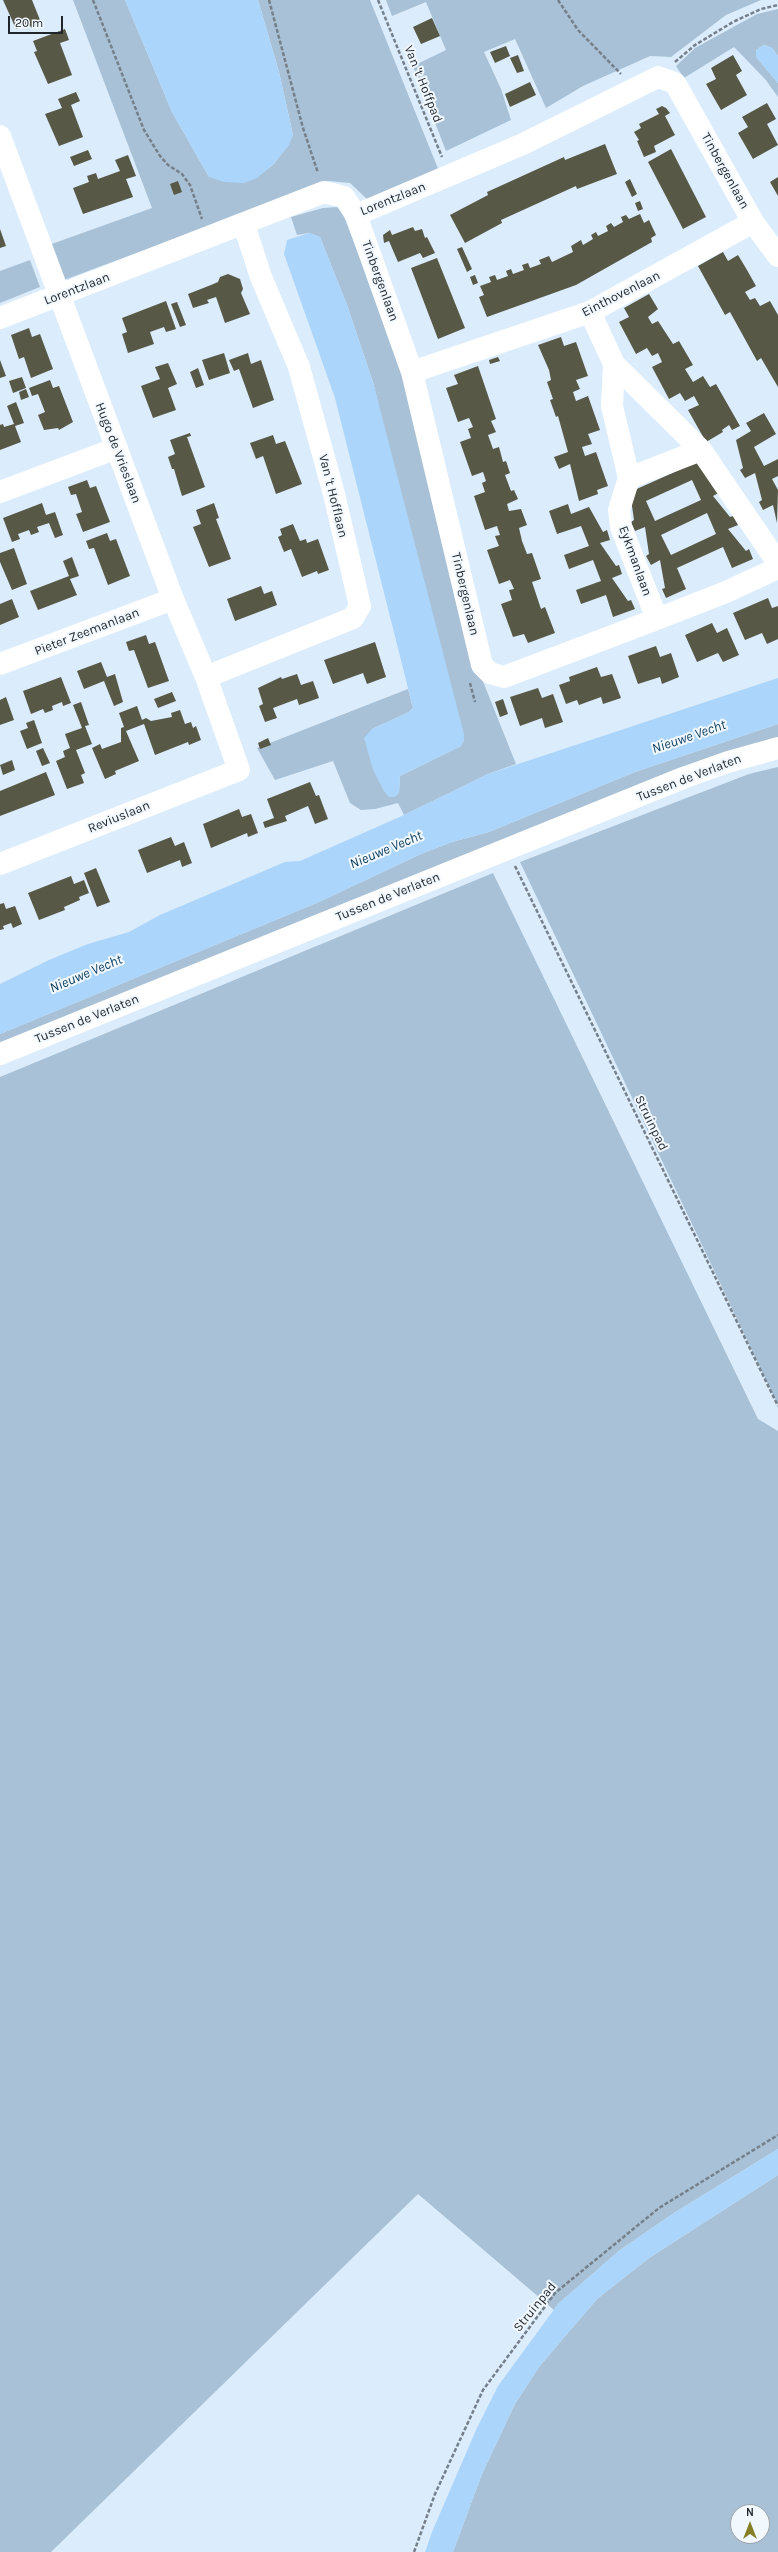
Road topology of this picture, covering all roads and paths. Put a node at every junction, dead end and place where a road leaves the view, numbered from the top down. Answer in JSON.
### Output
{"nodes":[{"id":1,"x":93,"y":0,"type":"edge"},
{"id":2,"x":269,"y":0,"type":"edge"},
{"id":3,"x":378,"y":0,"type":"edge"},
{"id":4,"x":558,"y":0,"type":"edge"},
{"id":5,"x":778,"y":5,"type":"edge"},
{"id":6,"x":621,"y":74,"type":"dead end"},
{"id":7,"x":671,"y":80,"type":"junction"},
{"id":8,"x":0,"y":136,"type":"edge"},
{"id":9,"x":450,"y":175,"type":"junction"},
{"id":10,"x":324,"y":192,"type":"junction"},
{"id":11,"x":356,"y":216,"type":"junction"},
{"id":12,"x":753,"y":222,"type":"junction"},
{"id":13,"x":244,"y":225,"type":"junction"},
{"id":14,"x":209,"y":238,"type":"junction"},
{"id":15,"x":778,"y":256,"type":"edge"},
{"id":16,"x":59,"y":296,"type":"junction"},
{"id":17,"x":590,"y":312,"type":"junction"},
{"id":18,"x":0,"y":318,"type":"edge"},
{"id":19,"x":614,"y":364,"type":"junction"},
{"id":20,"x":412,"y":372,"type":"junction"},
{"id":21,"x":116,"y":448,"type":"junction"},
{"id":22,"x":701,"y":450,"type":"junction"},
{"id":23,"x":629,"y":478,"type":"junction"},
{"id":24,"x":0,"y":492,"type":"edge"},
{"id":25,"x":778,"y":563,"type":"edge"},
{"id":26,"x":778,"y":568,"type":"edge"},
{"id":27,"x":173,"y":599,"type":"junction"},
{"id":28,"x":657,"y":620,"type":"junction"},
{"id":29,"x":0,"y":664,"type":"edge"},
{"id":30,"x":206,"y":677,"type":"junction"},
{"id":31,"x":469,"y":679,"type":"dead end"},
{"id":32,"x":475,"y":702,"type":"dead end"},
{"id":33,"x":778,"y":748,"type":"edge"},
{"id":34,"x":239,"y":770,"type":"joint"},
{"id":35,"x":507,"y":850,"type":"junction"},
{"id":36,"x":0,"y":864,"type":"edge"},
{"id":37,"x":0,"y":1054,"type":"edge"},
{"id":38,"x":778,"y":1406,"type":"edge"},
{"id":39,"x":778,"y":2135,"type":"edge"},
{"id":40,"x":414,"y":2552,"type":"edge"}],
"edges":[{"from":1,"to":14,"type":"path"},
{"from":2,"to":10,"type":"path"},
{"from":3,"to":9,"type":"path","name":"Van 't Hoffpad"},
{"from":4,"to":6,"type":"path"},
{"from":5,"to":7,"type":"path"},
{"from":7,"to":9,"type":"street","name":"Lorentzlaan"},
{"from":7,"to":12,"type":"street","name":"Tinbergenlaan"},
{"from":8,"to":16,"type":"street","name":"Hugo de Vrieslaan"},
{"from":9,"to":11,"type":"street","name":"Lorentzlaan"},
{"from":10,"to":11,"type":"street","name":"Lorentzlaan"},
{"from":10,"to":13,"type":"street","name":"Lorentzlaan"},
{"from":11,"to":20,"type":"street","name":"Tinbergenlaan"},
{"from":12,"to":15,"type":"street","name":"Tinbergenlaan"},
{"from":12,"to":17,"type":"street","name":"Einthovenlaan"},
{"from":13,"to":14,"type":"street","name":"Lorentzlaan"},
{"from":13,"to":30,"type":"street","name":"Van 't Hofflaan"},
{"from":14,"to":16,"type":"street","name":"Lorentzlaan"},
{"from":16,"to":18,"type":"street","name":"Lorentzlaan"},
{"from":16,"to":21,"type":"street","name":"Hugo de Vrieslaan"},
{"from":17,"to":19,"type":"street"},
{"from":17,"to":20,"type":"street","name":"Einthovenlaan"},
{"from":19,"to":22,"type":"street"},
{"from":19,"to":23,"type":"street"},
{"from":20,"to":28,"type":"street","name":"Tinbergenlaan"},
{"from":21,"to":24,"type":"street"},
{"from":21,"to":27,"type":"street","name":"Hugo de Vrieslaan"},
{"from":22,"to":23,"type":"street"},
{"from":22,"to":25,"type":"street"},
{"from":23,"to":28,"type":"street","name":"Eykmanlaan"},
{"from":26,"to":28,"type":"street","name":"Tinbergenlaan"},
{"from":27,"to":29,"type":"street","name":"Pieter Zeemanlaan"},
{"from":27,"to":30,"type":"street","name":"Hugo de Vrieslaan"},
{"from":30,"to":34,"type":"street","name":"Hugo de Vrieslaan"},
{"from":31,"to":32,"type":"path"},
{"from":33,"to":35,"type":"street","name":"Tussen de Verlaten"},
{"from":34,"to":36,"type":"street","name":"Reviuslaan"},
{"from":35,"to":37,"type":"street","name":"Tussen de Verlaten"},
{"from":35,"to":38,"type":"path","name":"Struinpad"},
{"from":39,"to":40,"type":"path","name":"Struinpad"}]}
